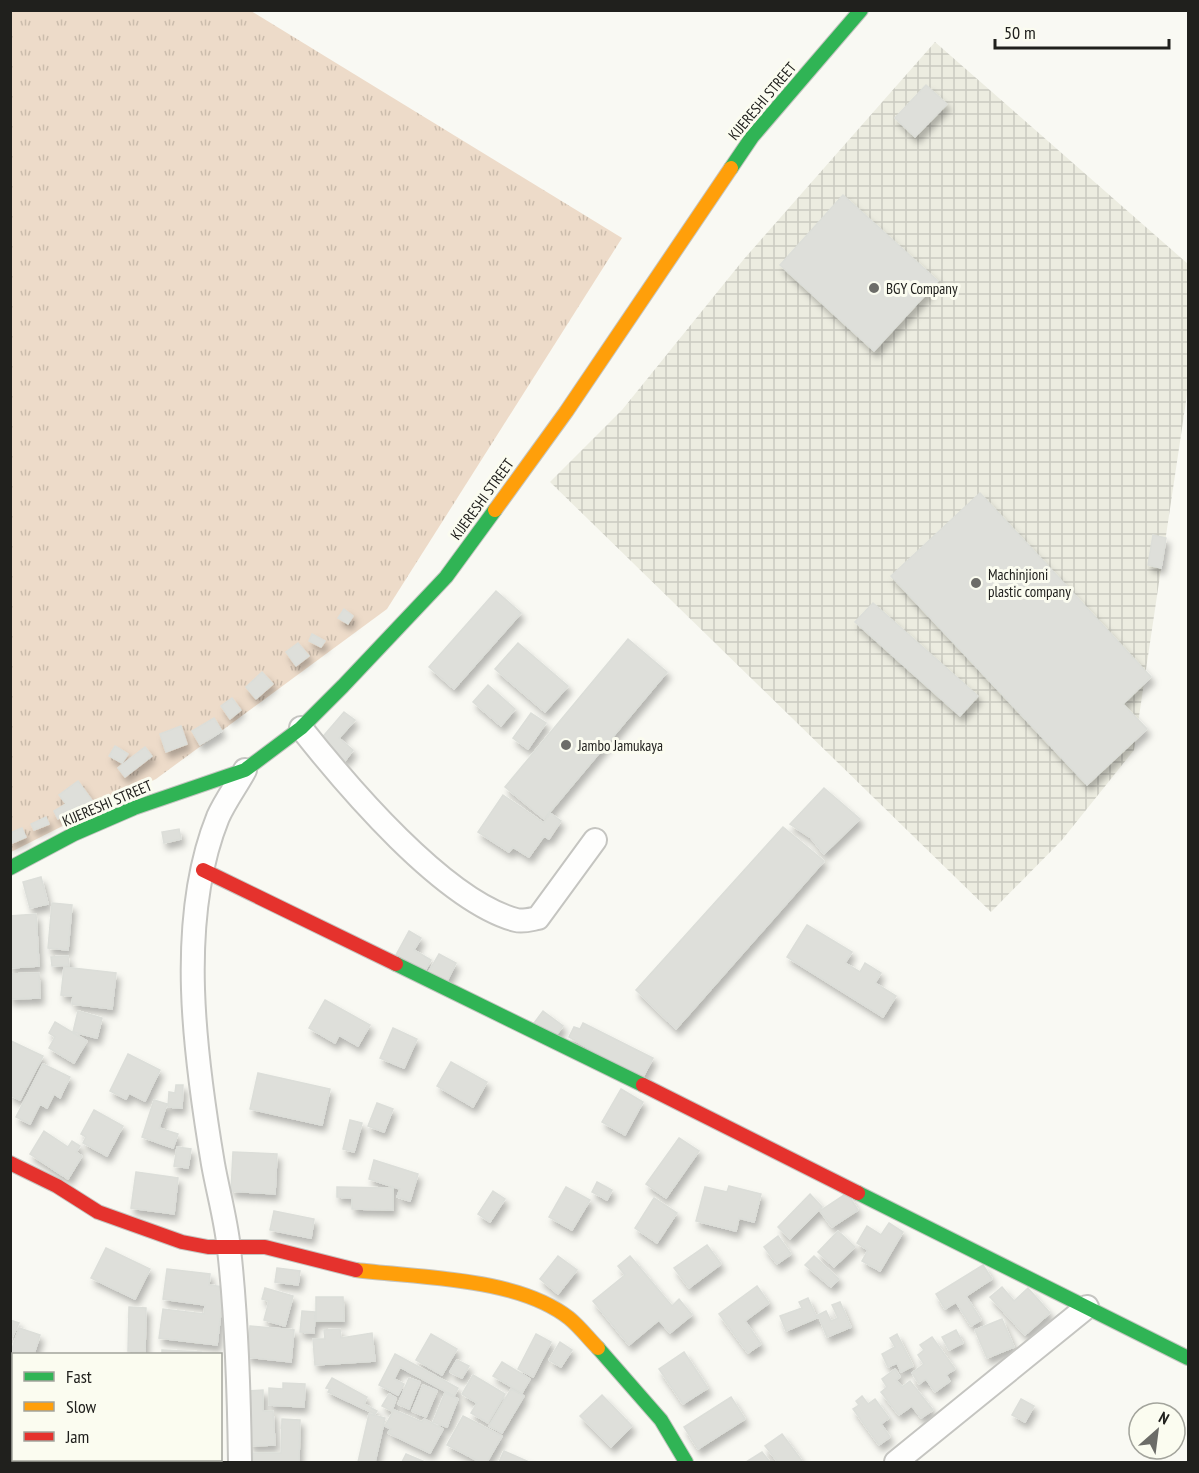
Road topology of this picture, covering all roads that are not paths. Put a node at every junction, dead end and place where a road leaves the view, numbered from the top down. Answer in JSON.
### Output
{"nodes":[{"id":1,"x":861,"y":10,"type":"edge"},
{"id":2,"x":301,"y":728,"type":"junction"},
{"id":3,"x":245,"y":770,"type":"junction"},
{"id":4,"x":595,"y":840,"type":"dead end"},
{"id":5,"x":10,"y":868,"type":"edge"},
{"id":6,"x":203,"y":870,"type":"junction"},
{"id":7,"x":10,"y":1163,"type":"edge"},
{"id":8,"x":229,"y":1247,"type":"junction"},
{"id":9,"x":1087,"y":1307,"type":"junction"},
{"id":10,"x":1188,"y":1358,"type":"edge"},
{"id":11,"x":240,"y":1462,"type":"edge"},
{"id":12,"x":686,"y":1462,"type":"edge"},
{"id":13,"x":896,"y":1462,"type":"edge"}],
"edges":[{"from":1,"to":2,"type":"street","name":"KIJERESHI STREET"},
{"from":2,"to":3,"type":"street","name":"KIJERESHI STREET"},
{"from":2,"to":4,"type":"street"},
{"from":3,"to":5,"type":"street","name":"KIJERESHI STREET"},
{"from":3,"to":6,"type":"street"},
{"from":6,"to":8,"type":"street"},
{"from":6,"to":9,"type":"street"},
{"from":7,"to":8,"type":"street"},
{"from":8,"to":11,"type":"street"},
{"from":8,"to":12,"type":"street"},
{"from":9,"to":10,"type":"street"},
{"from":9,"to":13,"type":"street"}]}
